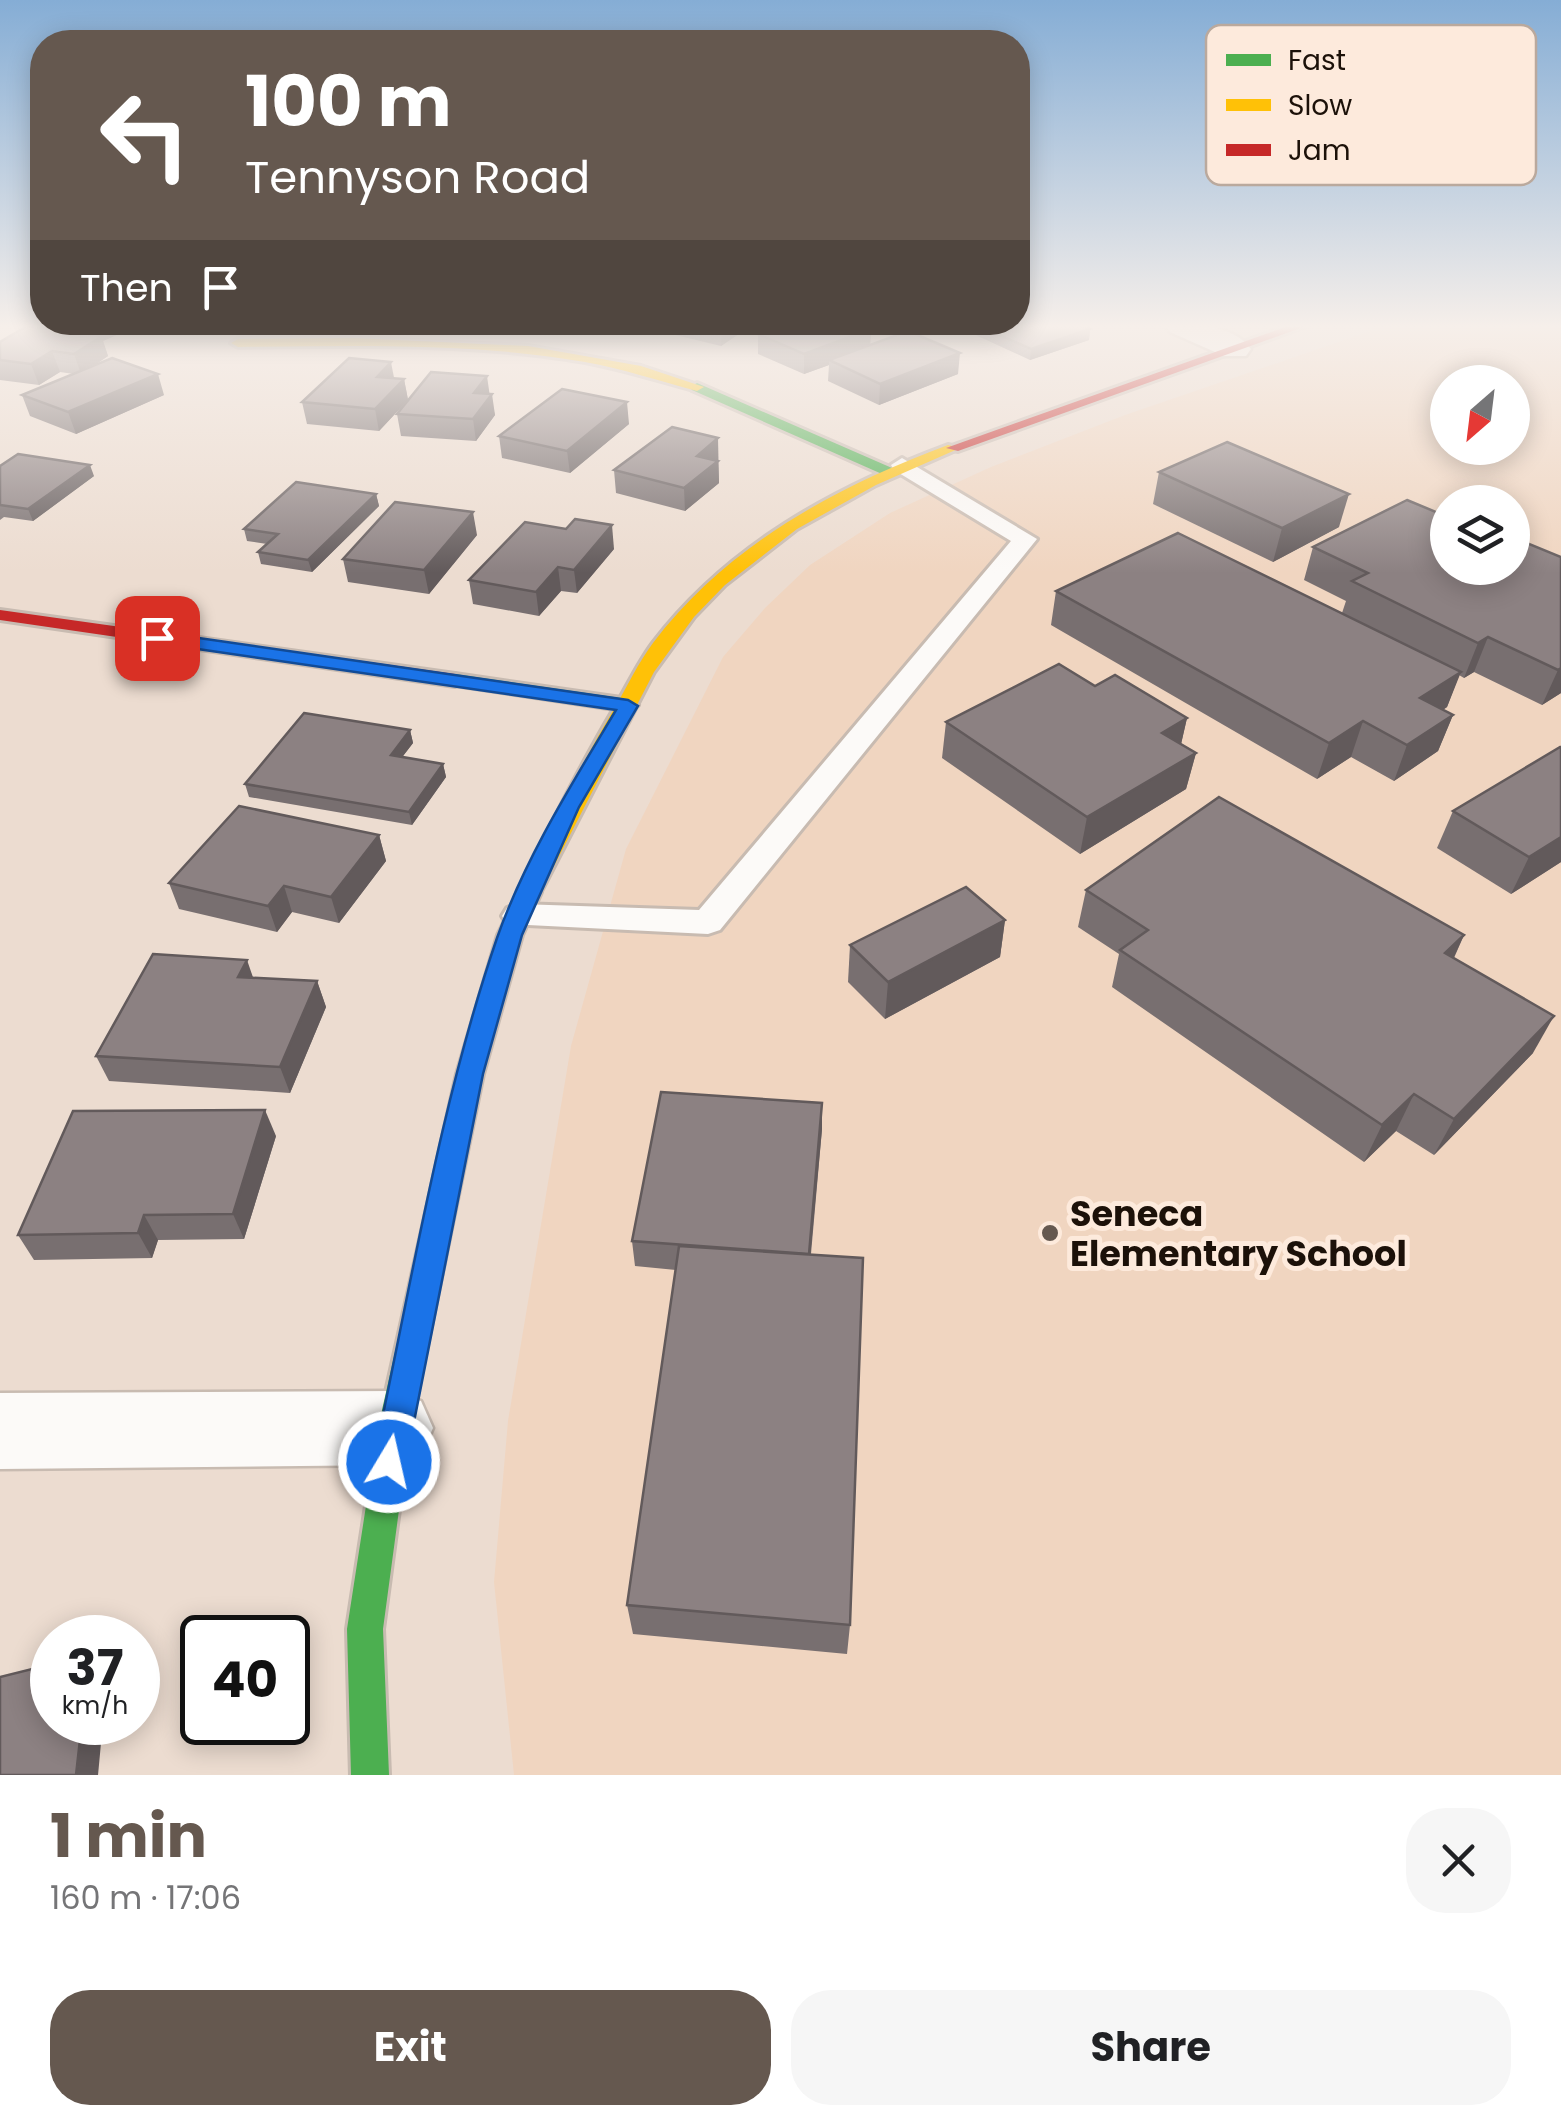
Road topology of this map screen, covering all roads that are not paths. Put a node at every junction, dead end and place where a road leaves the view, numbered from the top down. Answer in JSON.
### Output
{"nodes":[{"id":1,"x":750,"y":408,"type":"edge"},
{"id":2,"x":1067,"y":408,"type":"edge"},
{"id":3,"x":894,"y":468,"type":"junction"},
{"id":4,"x":0,"y":615,"type":"edge"},
{"id":5,"x":628,"y":706,"type":"junction"},
{"id":6,"x":519,"y":916,"type":"junction"},
{"id":7,"x":394,"y":1428,"type":"junction"},
{"id":8,"x":0,"y":1430,"type":"edge"},
{"id":9,"x":370,"y":1775,"type":"edge"}],
"edges":[{"from":1,"to":3,"type":"street"},
{"from":2,"to":3,"type":"street"},
{"from":3,"to":5,"type":"street"},
{"from":3,"to":6,"type":"lane"},
{"from":4,"to":5,"type":"street"},
{"from":5,"to":6,"type":"street"},
{"from":6,"to":7,"type":"street"},
{"from":7,"to":8,"type":"street"},
{"from":7,"to":9,"type":"street"}]}
